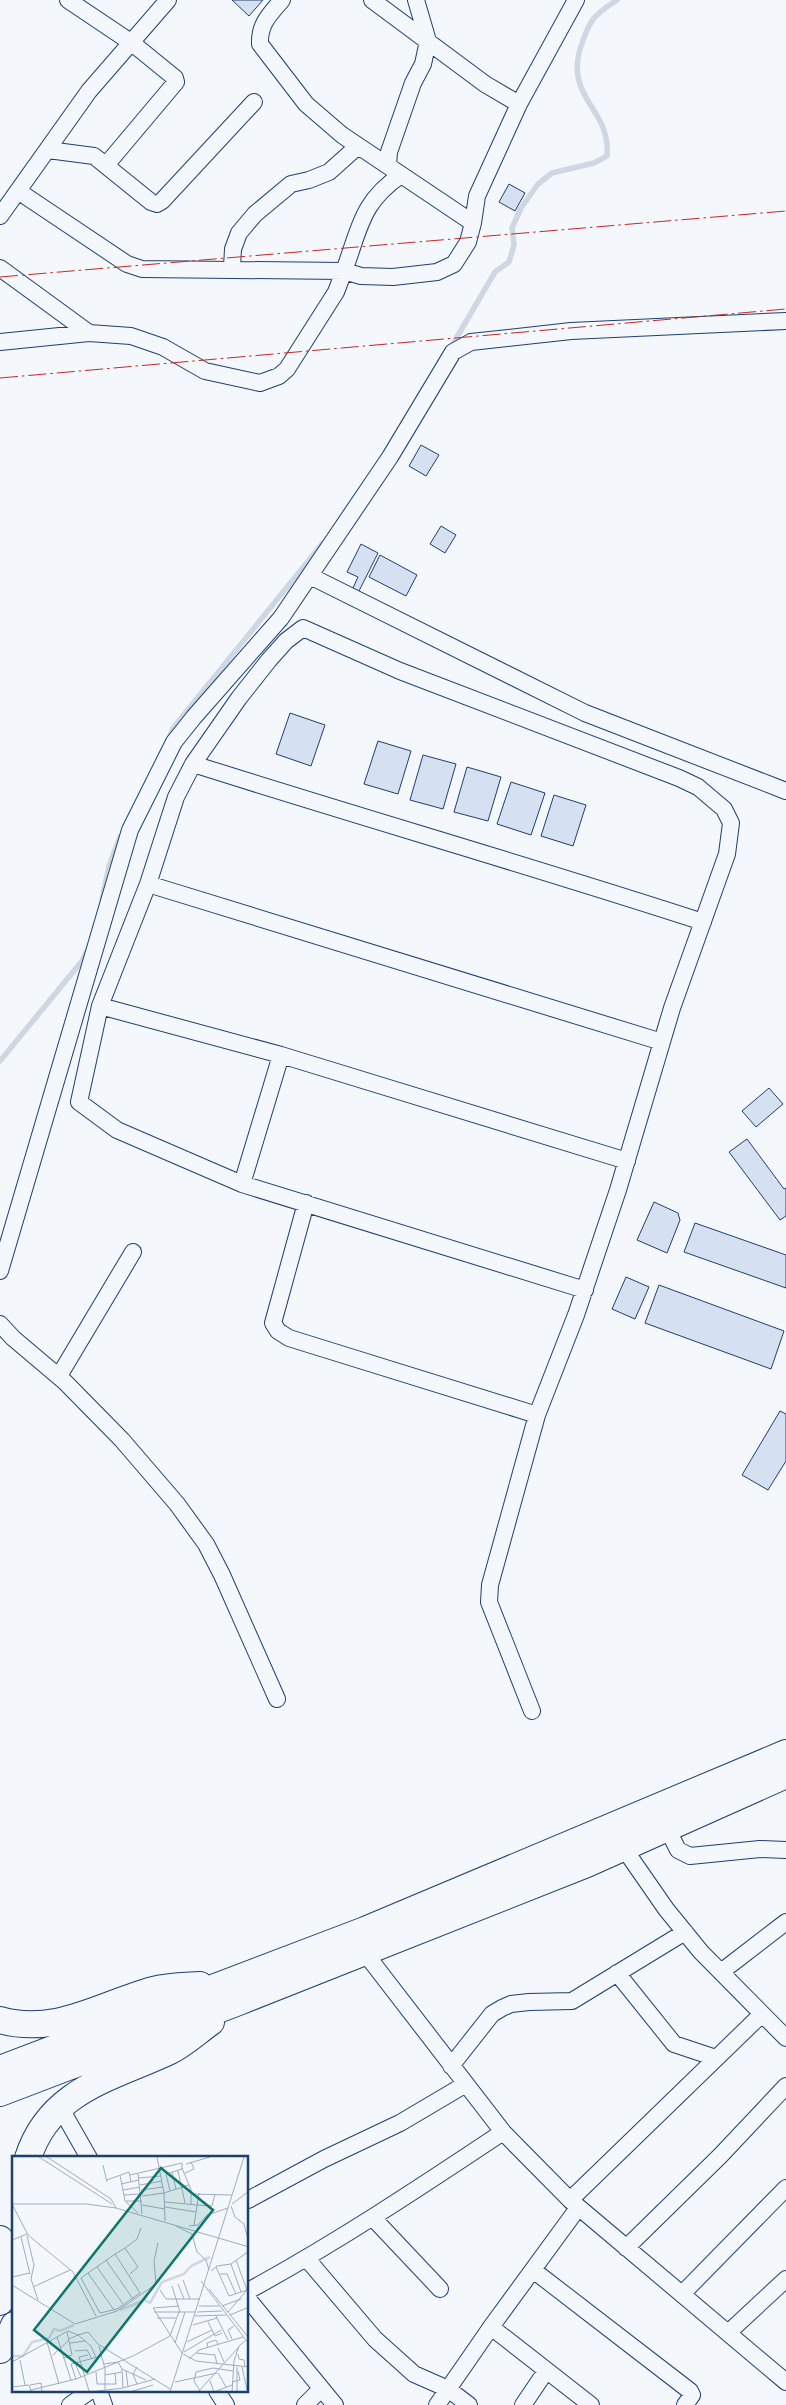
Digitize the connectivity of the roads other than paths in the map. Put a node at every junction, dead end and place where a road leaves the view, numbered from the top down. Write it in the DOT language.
graph roads {
  1 [pos="68,0"];
  2 [pos="168,0"];
  3 [pos="282,0"];
  4 [pos="372,0"];
  5 [pos="416,0"];
  6 [pos="576,0"];
  7 [pos="428,41"];
  8 [pos="132,43"];
  9 [pos="254,102"];
  10 [pos="519,104"];
  11 [pos="358,146"];
  12 [pos="48,150"];
  13 [pos="106,164"];
  14 [pos="395,170"];
  15 [pos="18,191"];
  16 [pos="0,216"];
  17 [pos="473,223"];
  18 [pos="0,268"];
  19 [pos="232,268"];
  20 [pos="344,271"];
  21 [pos="786,321"];
  22 [pos="89,334"];
  23 [pos="0,342"];
  24 [pos="310,576"];
  25 [pos="193,764"];
  26 [pos="786,791"];
  27 [pos="148,884"];
  28 [pos="703,922"];
  29 [pos="100,1006"];
  30 [pos="662,1042"];
  31 [pos="281,1055"];
  32 [pos="626,1161"];
  33 [pos="242,1184"];
  34 [pos="306,1203"];
  35 [pos="133,1252"];
  36 [pos="0,1271"];
  37 [pos="585,1290"];
  38 [pos="0,1324"];
  39 [pos="59,1376"];
  40 [pos="537,1415"];
  41 [pos="277,1699"];
  42 [pos="532,1711"];
  43 [pos="786,1753"];
  44 [pos="786,1775"];
  45 [pos="667,1828"];
  46 [pos="624,1847"];
  47 [pos="786,1850"];
  48 [pos="583,1852"];
  49 [pos="786,1922"];
  50 [pos="686,1932"];
  51 [pos="365,1953"];
  52 [pos="721,1972"];
  53 [pos="617,1973"];
  54 [pos="231,1994"];
  55 [pos="762,2014"];
  56 [pos="0,2020"];
  57 [pos="784,2032"];
  58 [pos="716,2058"];
  59 [pos="451,2066"];
  60 [pos="0,2069"];
  61 [pos="466,2084"];
  62 [pos="786,2086"];
  63 [pos="0,2093"];
  64 [pos="60,2107"];
  65 [pos="504,2132"];
  66 [pos="29,2156"];
  67 [pos="88,2156"];
  68 [pos="786,2188"];
  69 [pos="249,2199"];
  70 [pos="574,2204"];
  71 [pos="373,2218"];
  72 [pos="0,2239"];
  73 [pos="626,2248"];
  74 [pos="307,2259"];
  75 [pos="532,2270"];
  76 [pos="786,2279"];
  77 [pos="440,2289"];
  78 [pos="249,2290"];
  79 [pos="682,2294"];
  80 [pos="249,2300"];
  81 [pos="0,2302"];
  82 [pos="491,2327"];
  83 [pos="12,2330"];
  84 [pos="729,2332"];
  85 [pos="0,2350"];
  86 [pos="546,2371"];
  87 [pos="786,2382"];
  88 [pos="320,2390"];
  89 [pos="448,2390"];
  90 [pos="89,2392"];
  91 [pos="99,2392"];
  92 [pos="218,2392"];
  93 [pos="70,2405"];
  94 [pos="104,2405"];
  95 [pos="226,2405"];
  96 [pos="305,2405"];
  97 [pos="335,2405"];
  98 [pos="437,2405"];
  99 [pos="469,2405"];
  100 [pos="523,2405"];
  101 [pos="591,2405"];
  102 [pos="685,2405"];
  1 -- 8 [label="street"];
  2 -- 8 [label="street"];
  3 -- 11 [label="street"];
  4 -- 7 [label="street"];
  5 -- 7 [label="street"];
  6 -- 10 [label="street"];
  7 -- 10 [label="street"];
  7 -- 14 [label="street"];
  8 -- 12 [label="street"];
  8 -- 13 [label="street"];
  9 -- 13 [label="street"];
  10 -- 17 [label="street"];
  11 -- 14 [label="street"];
  11 -- 19 [label="street"];
  12 -- 13 [label="street"];
  12 -- 15 [label="street"];
  14 -- 17 [label="street"];
  14 -- 20 [label="street"];
  15 -- 16 [label="street"];
  15 -- 19 [label="street"];
  17 -- 20 [label="street"];
  18 -- 22 [label="street"];
  19 -- 20 [label="street"];
  20 -- 22 [label="street"];
  21 -- 24 [label="street"];
  22 -- 23 [label="street"];
  24 -- 26 [label="street"];
  24 -- 36 [label="street"];
  25 -- 27 [label="street"];
  25 -- 28 [label="street"];
  25 -- 28 [label="street"];
  27 -- 29 [label="street"];
  27 -- 30 [label="street"];
  28 -- 30 [label="street"];
  29 -- 31 [label="street"];
  29 -- 33 [label="street"];
  30 -- 32 [label="street"];
  31 -- 32 [label="street"];
  31 -- 33 [label="street"];
  32 -- 37 [label="street"];
  33 -- 34 [label="street"];
  34 -- 37 [label="street"];
  34 -- 40 [label="street"];
  35 -- 39 [label="street"];
  37 -- 40 [label="street"];
  38 -- 39 [label="street"];
  39 -- 41 [label="street"];
  40 -- 42 [label="street"];
  43 -- 48 [label="main road"];
  44 -- 45 [label="main road"];
  45 -- 46 [label="main road"];
  45 -- 47 [label="street"];
  46 -- 48 [label="main road"];
  46 -- 50 [label="street"];
  48 -- 51 [label="main road"];
  48 -- 54 [label="main road"];
  49 -- 52 [label="street"];
  50 -- 52 [label="street"];
  50 -- 53 [label="street"];
  51 -- 54 [label="main road"];
  51 -- 59 [label="street"];
  52 -- 55 [label="street"];
  53 -- 58 [label="street"];
  53 -- 59 [label="street"];
  54 -- 56 [label="main road"];
  54 -- 60 [label="main road"];
  54 -- 63 [label="main road"];
  54 -- 64 [label="main road"];
  55 -- 57 [label="street"];
  55 -- 58 [label="street"];
  58 -- 70 [label="street"];
  59 -- 61 [label="street"];
  61 -- 65 [label="street"];
  61 -- 69 [label="street"];
  62 -- 73 [label="street"];
  64 -- 66 [label="main road"];
  64 -- 67 [label="street"];
  65 -- 70 [label="street"];
  65 -- 71 [label="street"];
  68 -- 79 [label="street"];
  70 -- 73 [label="street"];
  70 -- 75 [label="street"];
  71 -- 74 [label="street"];
  71 -- 77 [label="street"];
  72 -- 81 [label="main road"];
  73 -- 79 [label="street"];
  74 -- 78 [label="street"];
  74 -- 89 [label="street"];
  75 -- 82 [label="street"];
  75 -- 102 [label="street"];
  76 -- 84 [label="street"];
  79 -- 84 [label="street"];
  80 -- 88 [label="street"];
  82 -- 86 [label="street"];
  82 -- 89 [label="street"];
  83 -- 85 [label="main road"];
  84 -- 87 [label="street"];
  86 -- 100 [label="street"];
  86 -- 101 [label="street"];
  88 -- 96 [label="street"];
  88 -- 97 [label="street"];
  89 -- 98 [label="street"];
  89 -- 99 [label="street"];
  90 -- 93 [label="street"];
  91 -- 94 [label="street"];
  92 -- 95 [label="street"];
}
